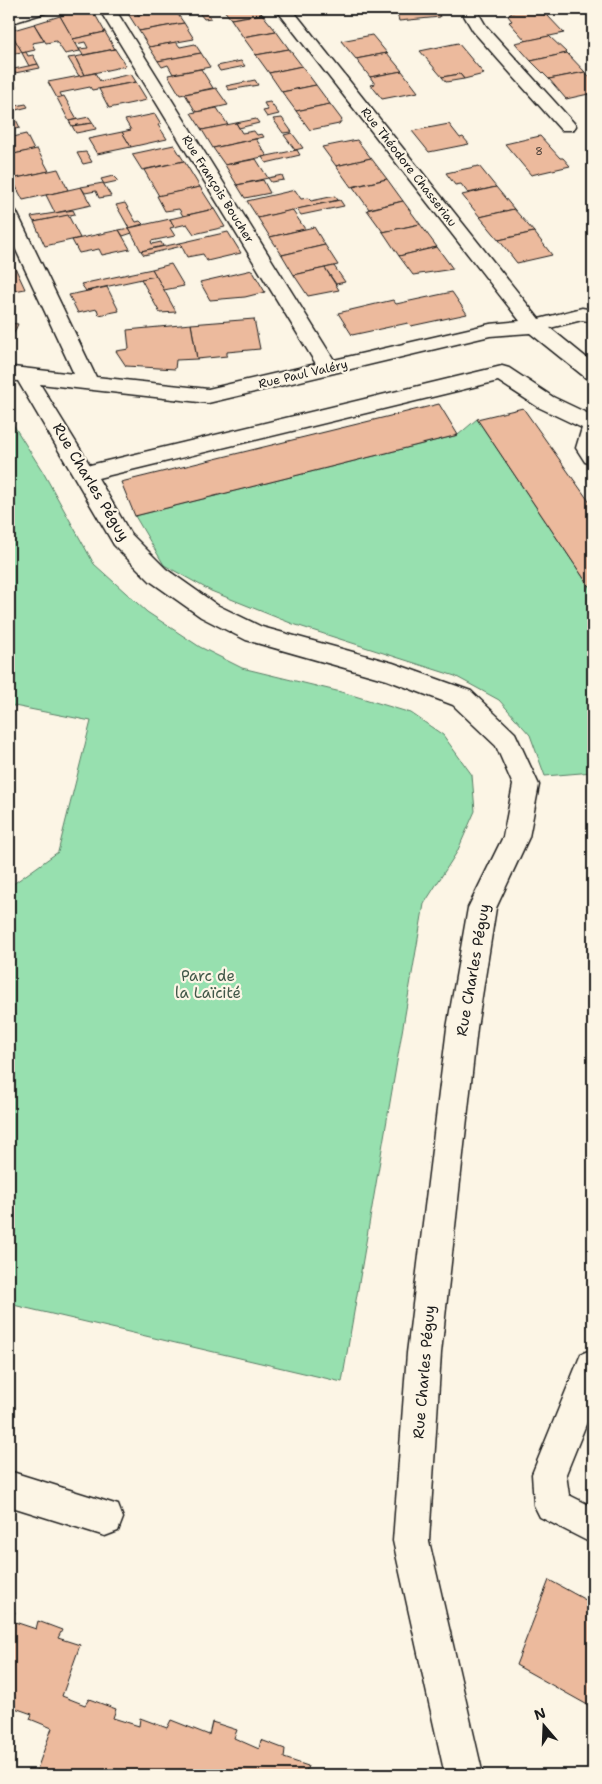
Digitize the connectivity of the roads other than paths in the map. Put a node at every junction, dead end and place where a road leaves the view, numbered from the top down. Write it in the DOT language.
graph roads {
  1 [pos="38,9"];
  2 [pos="107,9"];
  3 [pos="284,9"];
  4 [pos="472,9"];
  5 [pos="9,19"];
  6 [pos="567,126"];
  7 [pos="9,215"];
  8 [pos="593,316"];
  9 [pos="534,326"];
  10 [pos="329,368"];
  11 [pos="593,373"];
  12 [pos="17,375"];
  13 [pos="89,383"];
  14 [pos="593,425"];
  15 [pos="593,457"];
  16 [pos="83,474"];
  17 [pos="593,1366"];
  18 [pos="9,1489"];
  19 [pos="106,1518"];
  20 [pos="593,1526"];
  21 [pos="464,1775"];
  1 -- 5 [label="street"];
  2 -- 10 [label="street, Rue François Boucher"];
  3 -- 9 [label="street, Rue Théodore Chasseriau"];
  4 -- 6 [label="street"];
  7 -- 13 [label="street"];
  8 -- 9 [label="street, Rue Paul Valéry"];
  9 -- 10 [label="street, Rue Paul Valéry"];
  9 -- 11 [label="street, Rue Théodore Chasseriau"];
  10 -- 13 [label="street, Rue Paul Valéry"];
  12 -- 13 [label="street, Rue Paul Valéry"];
  12 -- 16 [label="street, Rue Charles Péguy"];
  14 -- 15 [label="street"];
  14 -- 16 [label="street"];
  16 -- 21 [label="street, Rue Charles Péguy"];
  17 -- 20 [label="street"];
  18 -- 19 [label="street"];
}
